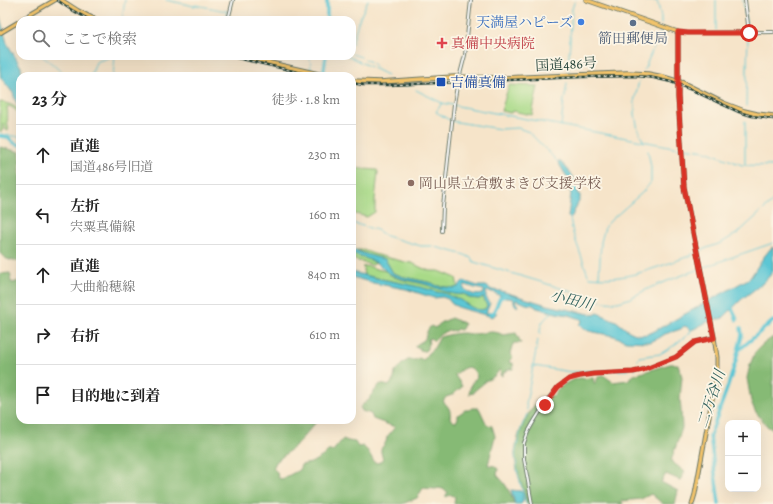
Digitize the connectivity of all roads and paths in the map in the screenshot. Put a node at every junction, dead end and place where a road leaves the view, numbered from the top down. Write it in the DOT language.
graph roads {
  1 [pos="55,0"];
  2 [pos="61,0"];
  3 [pos="233,0"];
  4 [pos="471,0"];
  5 [pos="586,0"];
  6 [pos="745,0"];
  7 [pos="28,16"];
  8 [pos="88,16"];
  9 [pos="229,16"];
  10 [pos="16,23"];
  11 [pos="678,32"];
  12 [pos="773,32"];
  13 [pos="0,33"];
  14 [pos="749,33"];
  15 [pos="257,60"];
  16 [pos="309,72"];
  17 [pos="460,77"];
  18 [pos="678,81"];
  19 [pos="356,82"];
  20 [pos="773,116"];
  21 [pos="442,231"];
  22 [pos="714,336"];
  23 [pos="532,504"];
  24 [pos="692,504"];
  1 -- 7 [label="main road"];
  2 -- 8 [label="highway"];
  3 -- 9 [label="street"];
  4 -- 17 [label="street"];
  5 -- 11 [label="main road"];
  6 -- 14 [label="street"];
  10 -- 13 [label="main road"];
  11 -- 14 [label="street"];
  11 -- 18 [label="main road"];
  12 -- 14 [label="street"];
  15 -- 16 [label="highway"];
  17 -- 18 [label="highway, 国道486号"];
  17 -- 19 [label="highway, 国道486号"];
  17 -- 21 [label="street"];
  18 -- 20 [label="highway, 国道486号"];
  18 -- 22 [label="main road"];
  22 -- 23 [label="street"];
  22 -- 24 [label="main road"];
}
